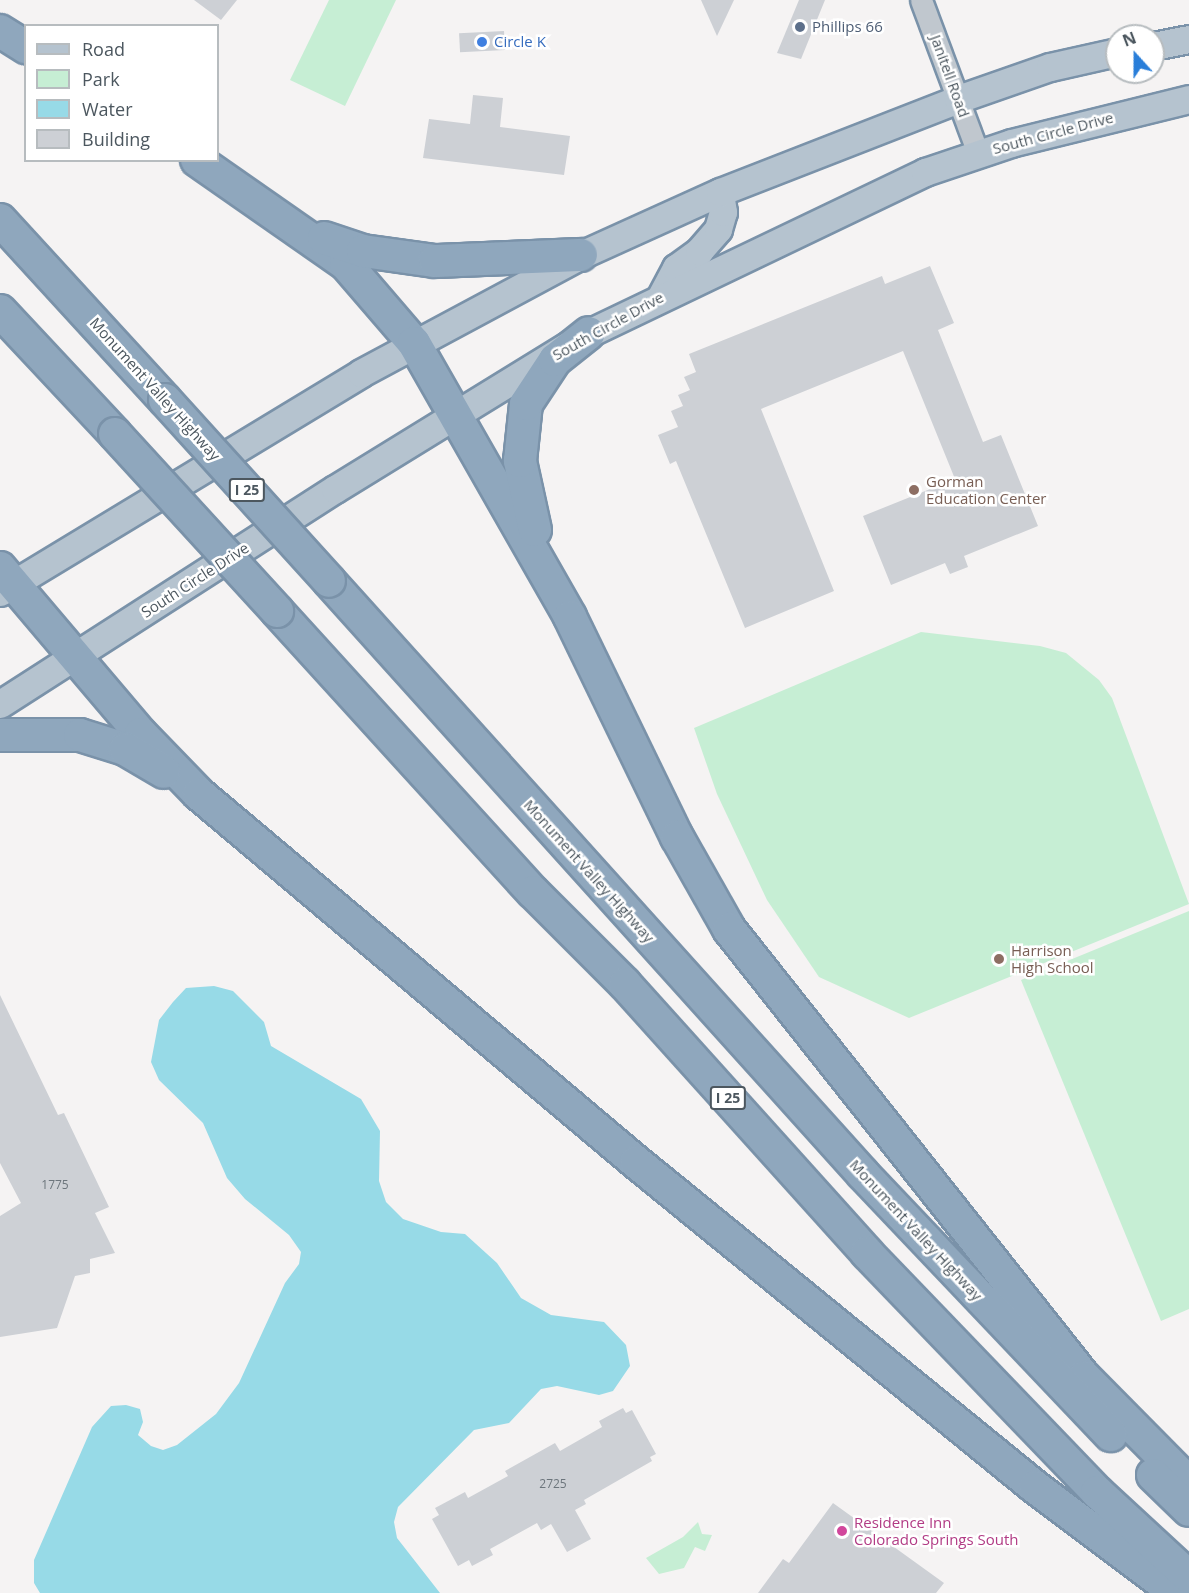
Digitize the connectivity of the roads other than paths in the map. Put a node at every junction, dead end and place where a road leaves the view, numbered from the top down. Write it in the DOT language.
graph roads {
  1 [pos="921,0"];
  2 [pos="0,31"];
  3 [pos="1189,39"];
  4 [pos="1165,44"];
  5 [pos="24,46"];
  6 [pos="1105,55"];
  7 [pos="958,99"];
  8 [pos="1189,99"];
  9 [pos="978,153"];
  10 [pos="200,162"];
  11 [pos="720,192"];
  12 [pos="0,220"];
  13 [pos="303,232"];
  14 [pos="581,255"];
  15 [pos="661,296"];
  16 [pos="0,311"];
  17 [pos="589,333"];
  18 [pos="414,343"];
  19 [pos="458,417"];
  20 [pos="5,581"];
  21 [pos="570,617"];
  22 [pos="77,656"];
  23 [pos="0,704"];
  24 [pos="0,735"];
  25 [pos="199,794"];
  26 [pos="1189,1483"];
  27 [pos="1189,1510"];
  28 [pos="1189,1577"];
  29 [pos="1176,1593"];
  1 -- 7 [label="street, Janitell Road"];
  2 -- 5 [label="highway"];
  3 -- 4 [label="main road"];
  6 -- 7 [label="main road"];
  7 -- 9 [label="street, Janitell Road"];
  7 -- 11 [label="main road"];
  8 -- 9 [label="main road, South Circle Drive"];
  9 -- 15 [label="main road, South Circle Drive"];
  10 -- 13 [label="highway"];
  11 -- 14 [label="main road"];
  11 -- 15 [label="main road"];
  12 -- 27 [label="highway, Monument Valley Highway / I 25, bridge"];
  13 -- 14 [label="highway"];
  13 -- 18 [label="highway"];
  14 -- 18 [label="main road"];
  15 -- 17 [label="main road, South Circle Drive"];
  16 -- 28 [label="highway, I 25, bridge"];
  17 -- 19 [label="main road, South Circle Drive"];
  17 -- 21 [label="highway"];
  18 -- 19 [label="highway"];
  18 -- 20 [label="main road"];
  19 -- 21 [label="highway"];
  19 -- 22 [label="main road, South Circle Drive"];
  20 -- 22 [label="highway"];
  21 -- 26 [label="highway"];
  22 -- 23 [label="main road, South Circle Drive"];
  22 -- 25 [label="highway"];
  24 -- 25 [label="highway"];
  25 -- 29 [label="highway"];
}
